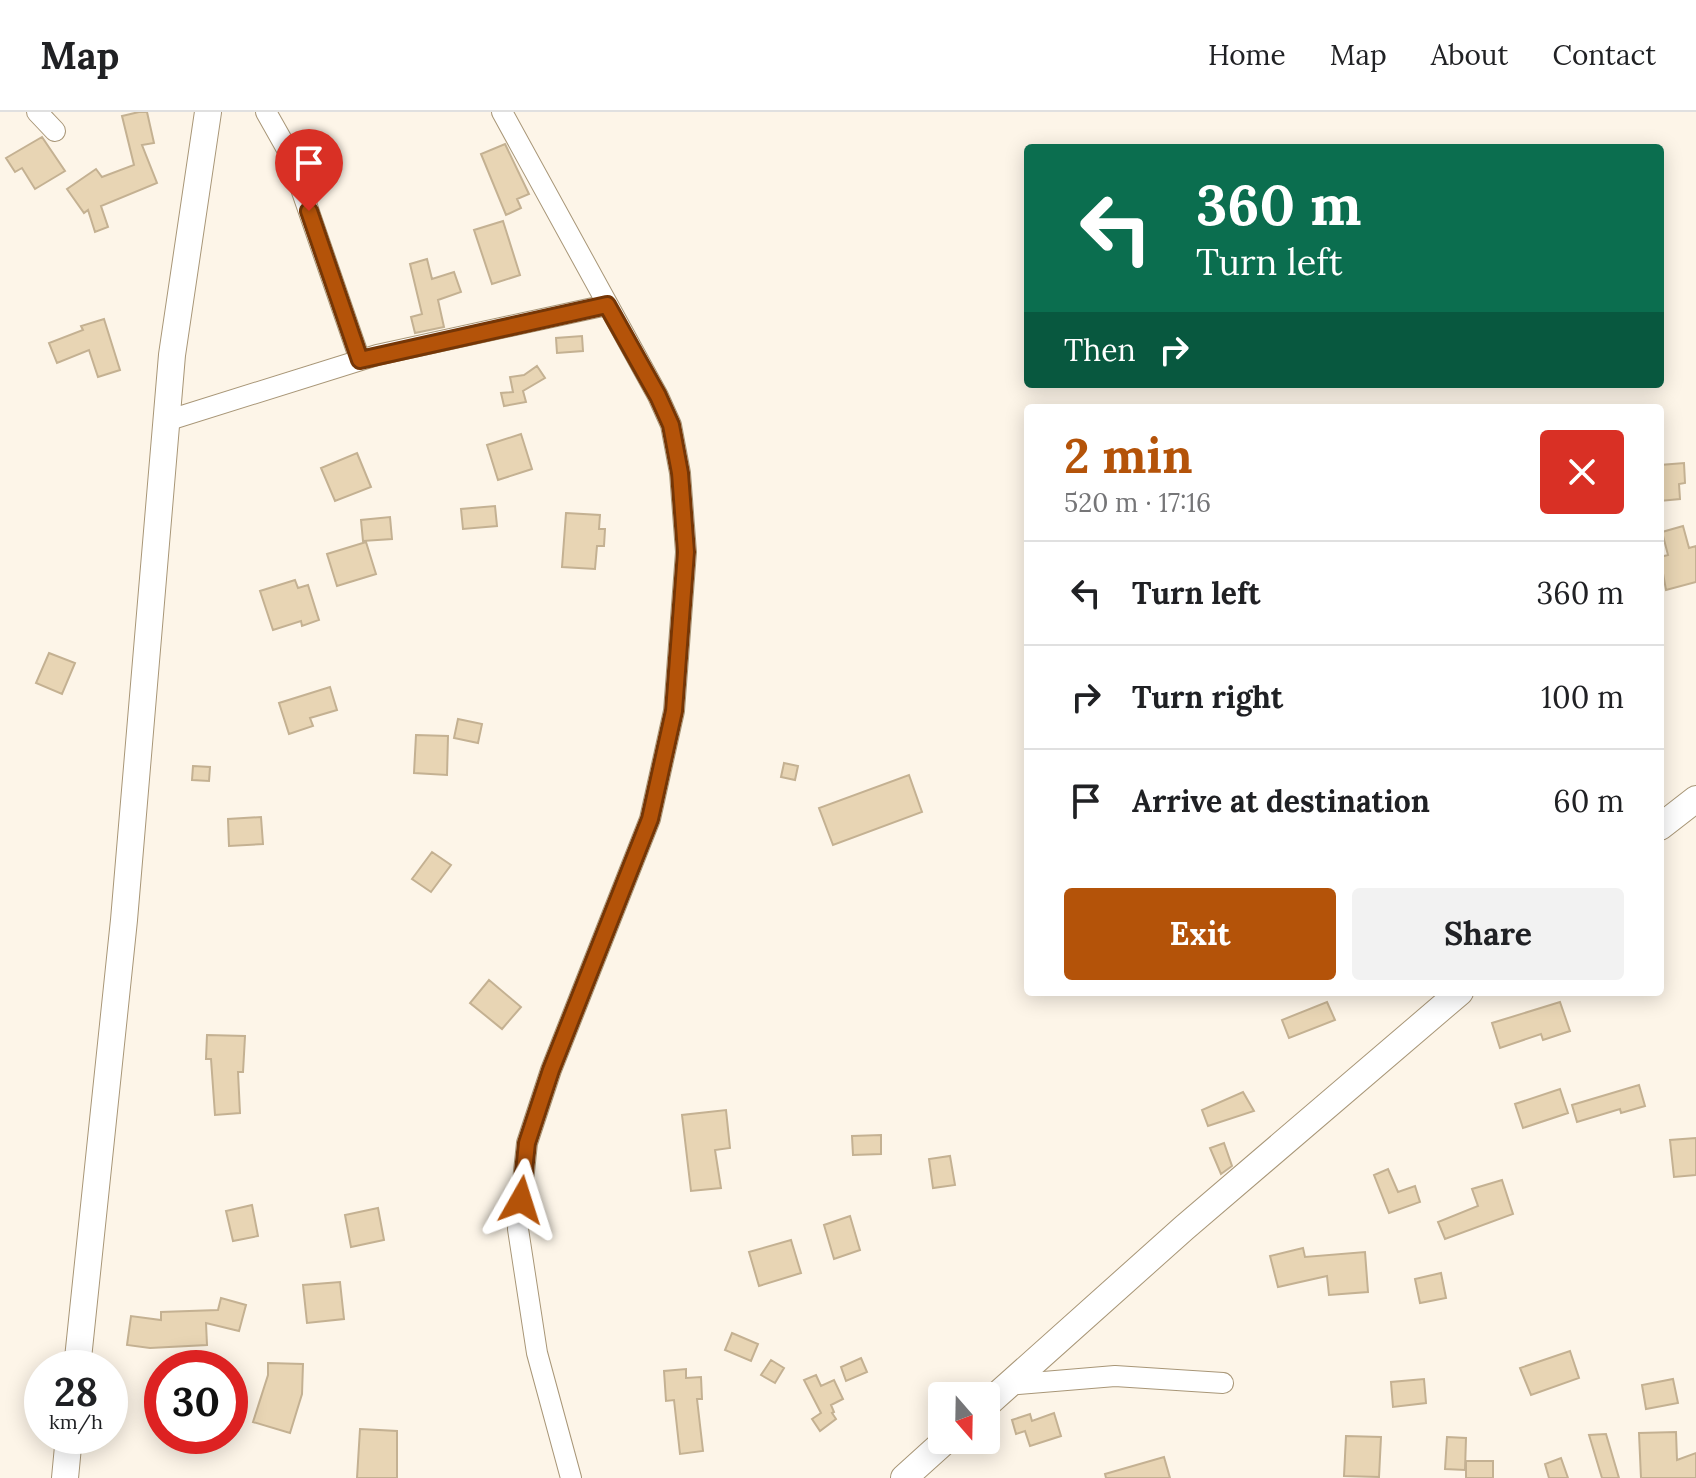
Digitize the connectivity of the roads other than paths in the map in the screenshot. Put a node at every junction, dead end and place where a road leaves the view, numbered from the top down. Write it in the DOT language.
graph roads {
  1 [pos="37,112"];
  2 [pos="208,112"];
  3 [pos="266,112"];
  4 [pos="502,112"];
  5 [pos="55,131"];
  6 [pos="607,305"];
  7 [pos="360,360"];
  8 [pos="166,421"];
  9 [pos="1696,799"];
  10 [pos="1664,824"];
  11 [pos="1455,996"];
  12 [pos="79,1350"];
  13 [pos="1223,1383"];
  14 [pos="1008,1385"];
  15 [pos="1000,1392"];
  16 [pos="67,1454"];
  17 [pos="931,1454"];
  18 [pos="65,1478"];
  19 [pos="571,1478"];
  20 [pos="904,1478"];
  1 -- 5 [label="street"];
  2 -- 8 [label="main road"];
  3 -- 7 [label="street"];
  4 -- 6 [label="street"];
  6 -- 7 [label="street"];
  6 -- 19 [label="street"];
  7 -- 8 [label="street"];
  8 -- 12 [label="main road"];
  9 -- 10 [label="main road"];
  11 -- 14 [label="main road"];
  13 -- 14 [label="street"];
  14 -- 15 [label="main road"];
  16 -- 18 [label="main road"];
  17 -- 20 [label="main road"];
}
